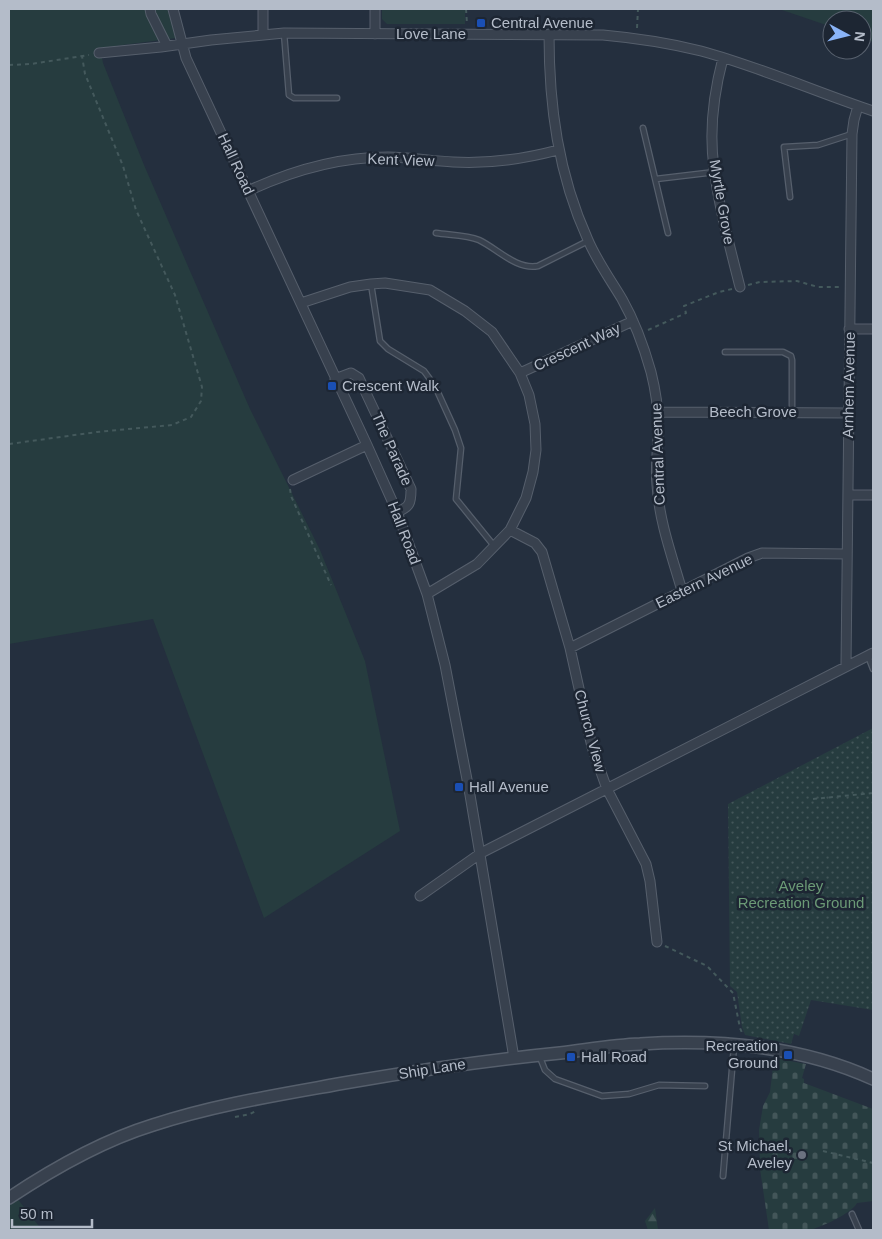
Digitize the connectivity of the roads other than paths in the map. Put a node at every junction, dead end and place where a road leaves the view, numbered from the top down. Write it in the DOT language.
graph roads {
  1 [pos="150,9"];
  2 [pos="173,9"];
  3 [pos="263,9"];
  4 [pos="375,9"];
  5 [pos="284,33"];
  6 [pos="375,34"];
  7 [pos="549,34"];
  8 [pos="263,35"];
  9 [pos="182,44"];
  10 [pos="167,46"];
  11 [pos="99,53"];
  12 [pos="723,58"];
  13 [pos="337,98"];
  14 [pos="858,106"];
  15 [pos="873,111"];
  16 [pos="643,128"];
  17 [pos="852,134"];
  18 [pos="558,150"];
  19 [pos="715,172"];
  20 [pos="656,179"];
  21 [pos="248,190"];
  22 [pos="790,197"];
  23 [pos="668,233"];
  24 [pos="436,234"];
  25 [pos="588,241"];
  26 [pos="371,284"];
  27 [pos="740,287"];
  28 [pos="301,303"];
  29 [pos="633,321"];
  30 [pos="849,329"];
  31 [pos="873,329"];
  32 [pos="725,352"];
  33 [pos="520,373"];
  34 [pos="336,379"];
  35 [pos="658,412"];
  36 [pos="792,412"];
  37 [pos="848,413"];
  38 [pos="367,445"];
  39 [pos="293,480"];
  40 [pos="848,495"];
  41 [pos="873,495"];
  42 [pos="397,512"];
  43 [pos="510,530"];
  44 [pos="495,547"];
  45 [pos="847,554"];
  46 [pos="682,591"];
  47 [pos="427,594"];
  48 [pos="570,648"];
  49 [pos="870,654"];
  50 [pos="846,665"];
  51 [pos="873,669"];
  52 [pos="606,788"];
  53 [pos="480,852"];
  54 [pos="420,896"];
  55 [pos="657,942"];
  56 [pos="734,1044"];
  57 [pos="538,1055"];
  58 [pos="514,1058"];
  59 [pos="873,1079"];
  60 [pos="705,1086"];
  61 [pos="723,1176"];
  62 [pos="9,1198"];
  63 [pos="852,1214"];
  64 [pos="858,1230"];
  1 -- 10 [label="street"];
  2 -- 9 [label="street, Hall Road"];
  3 -- 8 [label="street"];
  4 -- 6 [label="street"];
  5 -- 6 [label="street, Love Lane"];
  5 -- 8 [label="street, Love Lane"];
  5 -- 13 [label="lane"];
  6 -- 7 [label="street, Love Lane"];
  7 -- 12 [label="street, Love Lane"];
  7 -- 18 [label="street, Central Avenue"];
  8 -- 9 [label="street, Love Lane"];
  9 -- 10 [label="street, Love Lane"];
  9 -- 21 [label="street, Hall Road"];
  10 -- 11 [label="street, Love Lane"];
  12 -- 14 [label="street, Love Lane"];
  12 -- 19 [label="street, Myrtle Grove"];
  14 -- 15 [label="street, Love Lane"];
  14 -- 17 [label="street, Arnhem Avenue"];
  16 -- 20 [label="lane"];
  17 -- 22 [label="lane"];
  17 -- 30 [label="street, Arnhem Avenue"];
  18 -- 21 [label="street, Kent View"];
  18 -- 25 [label="street, Central Avenue"];
  19 -- 20 [label="lane"];
  19 -- 27 [label="street, Myrtle Grove"];
  20 -- 23 [label="lane"];
  21 -- 28 [label="street, Hall Road"];
  24 -- 25 [label="lane"];
  25 -- 29 [label="street, Central Avenue"];
  26 -- 28 [label="street"];
  26 -- 33 [label="street"];
  26 -- 44 [label="lane"];
  28 -- 34 [label="street, Hall Road"];
  29 -- 33 [label="street, Crescent Way"];
  29 -- 35 [label="street, Central Avenue"];
  30 -- 31 [label="street"];
  30 -- 37 [label="street, Arnhem Avenue"];
  32 -- 36 [label="lane"];
  33 -- 43 [label="street"];
  34 -- 38 [label="street, Hall Road"];
  34 -- 42 [label="street, The Parade"];
  35 -- 36 [label="street, Beech Grove"];
  35 -- 46 [label="street, Central Avenue"];
  36 -- 37 [label="street, Beech Grove"];
  37 -- 40 [label="street, Arnhem Avenue"];
  38 -- 39 [label="street"];
  38 -- 42 [label="street, Hall Road"];
  40 -- 41 [label="street"];
  40 -- 45 [label="street, Arnhem Avenue"];
  42 -- 47 [label="street, Hall Road"];
  43 -- 44 [label="street"];
  43 -- 48 [label="street, Church View"];
  44 -- 47 [label="street"];
  45 -- 46 [label="street, Eastern Avenue"];
  45 -- 50 [label="street, Arnhem Avenue"];
  46 -- 48 [label="street, Eastern Avenue"];
  47 -- 53 [label="street, Hall Road"];
  48 -- 52 [label="street, Church View"];
  49 -- 50 [label="street"];
  49 -- 51 [label="lane"];
  50 -- 52 [label="street"];
  52 -- 53 [label="street"];
  52 -- 55 [label="street, Church View"];
  53 -- 54 [label="street"];
  53 -- 58 [label="street, Hall Road"];
  56 -- 57 [label="street, Ship Lane"];
  56 -- 59 [label="street, Ship Lane"];
  56 -- 61 [label="lane"];
  57 -- 58 [label="street, Ship Lane"];
  57 -- 60 [label="lane"];
  58 -- 62 [label="street, Ship Lane"];
  63 -- 64 [label="lane"];
}
